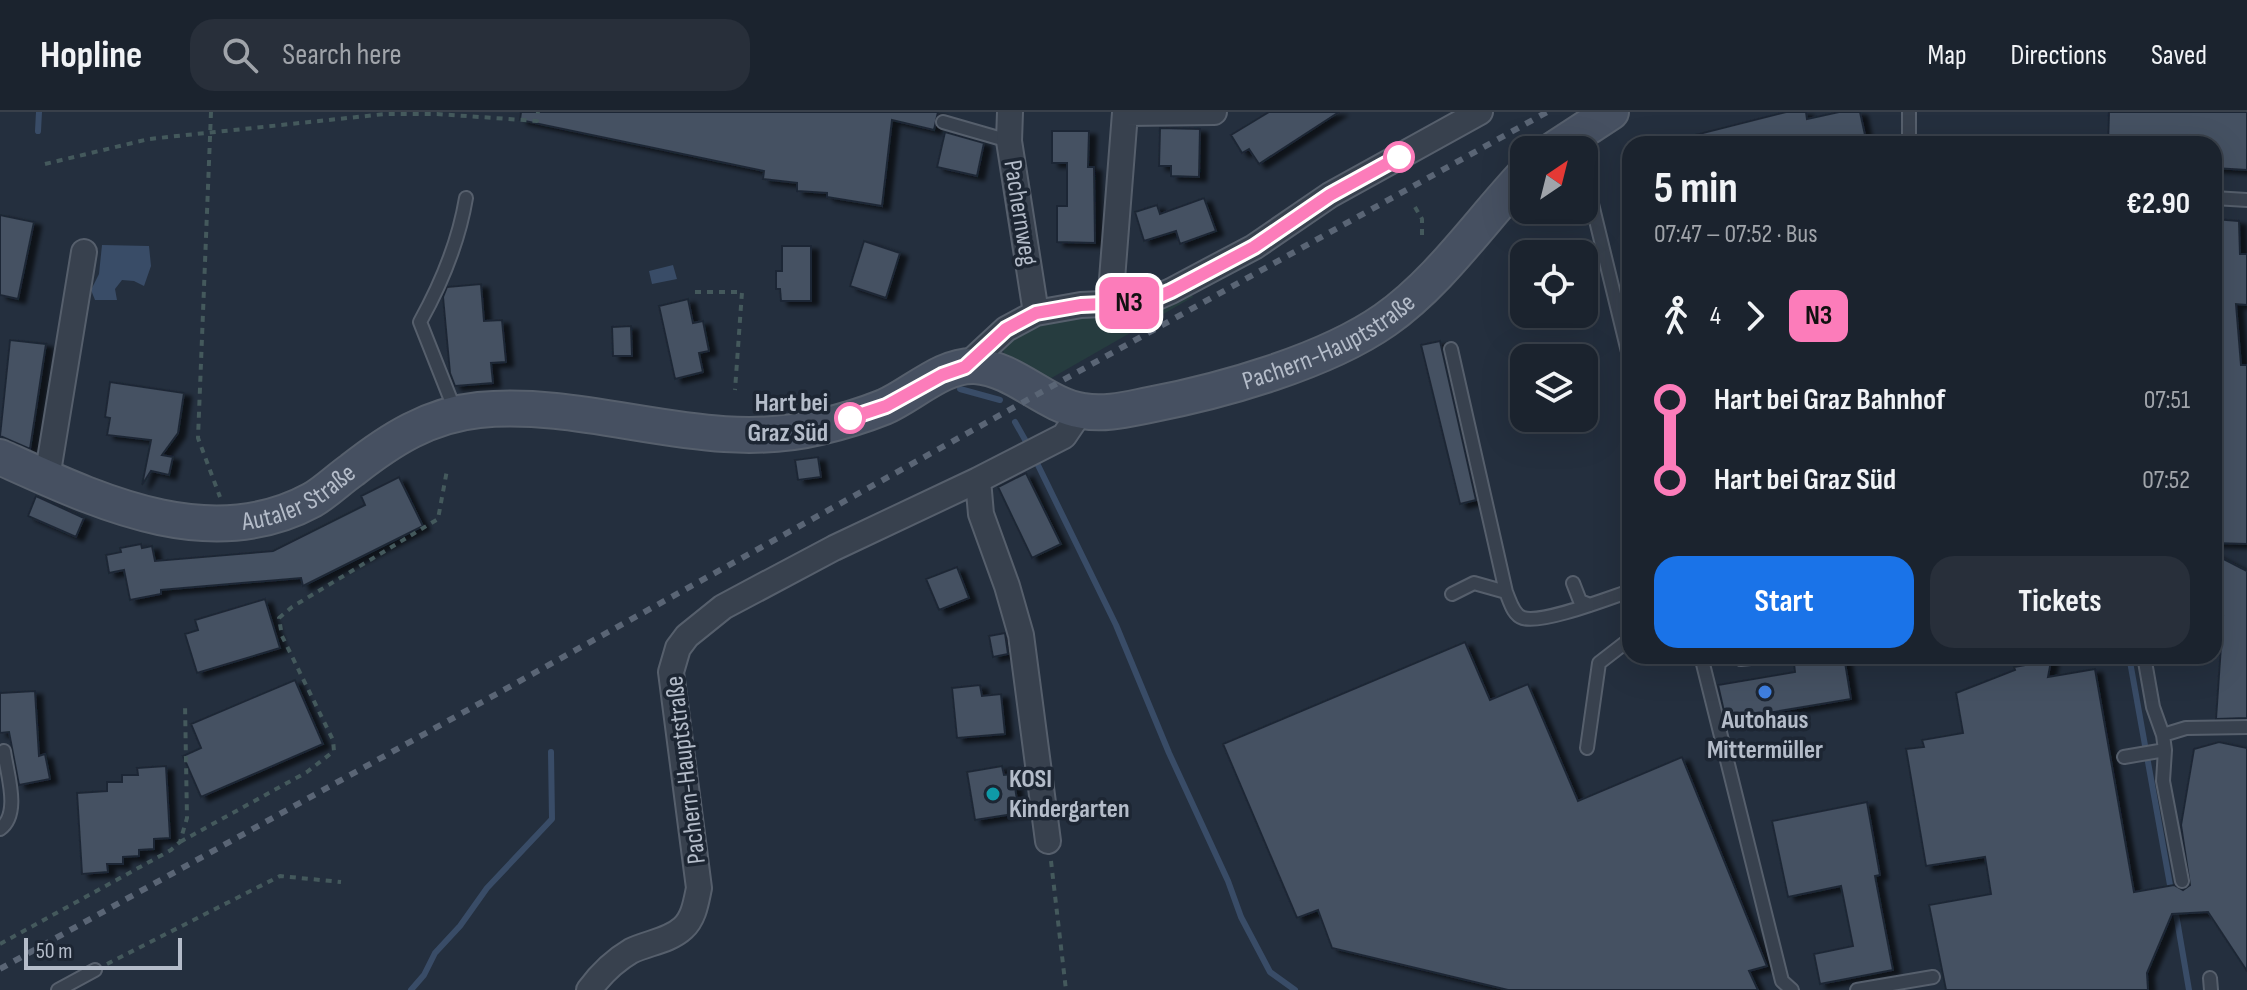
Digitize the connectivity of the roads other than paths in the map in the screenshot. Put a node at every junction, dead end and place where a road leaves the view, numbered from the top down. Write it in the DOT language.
graph roads {
  1 [pos="1010,112"];
  2 [pos="1214,112"];
  3 [pos="1480,112"];
  4 [pos="1611,112"];
  5 [pos="1909,112"];
  6 [pos="943,122"];
  7 [pos="1579,136"];
  8 [pos="1909,136"];
  9 [pos="1009,141"];
  10 [pos="1510,190"];
  11 [pos="466,198"];
  12 [pos="2222,198"];
  13 [pos="2247,200"];
  14 [pos="1597,224"];
  15 [pos="84,252"];
  16 [pos="1110,305"];
  17 [pos="1036,313"];
  18 [pos="1622,327"];
  19 [pos="1451,349"];
  20 [pos="965,367"];
  21 [pos="1081,411"];
  22 [pos="456,413"];
  23 [pos="0,457"];
  24 [pos="47,478"];
  25 [pos="978,480"];
  26 [pos="1573,583"];
  27 [pos="1506,592"];
  28 [pos="1452,594"];
  29 [pos="1622,594"];
  30 [pos="1590,605"];
  31 [pos="1622,645"];
  32 [pos="1703,664"];
  33 [pos="2145,664"];
  34 [pos="2247,727"];
  35 [pos="2163,735"];
  36 [pos="1587,748"];
  37 [pos="2165,750"];
  38 [pos="4,751"];
  39 [pos="2124,757"];
  40 [pos="0,829"];
  41 [pos="1048,841"];
  42 [pos="2182,881"];
  43 [pos="95,970"];
  44 [pos="1933,977"];
  45 [pos="58,990"];
  46 [pos="589,990"];
  47 [pos="1792,990"];
  48 [pos="1857,990"];
  1 -- 9 [label="street, Pachernweg"];
  2 -- 16 [label="street"];
  3 -- 16 [label="street"];
  4 -- 7 [label="main road"];
  5 -- 8 [label="lane"];
  6 -- 9 [label="lane"];
  9 -- 17 [label="street, Pachernweg"];
  10 -- 21 [label="main road, Pachern-Hauptstraße"];
  11 -- 22 [label="lane"];
  12 -- 13 [label="lane"];
  14 -- 18 [label="lane"];
  15 -- 24 [label="street"];
  16 -- 17 [label="street"];
  17 -- 20 [label="street"];
  19 -- 27 [label="lane"];
  20 -- 21 [label="main road, Pachern-Hauptstraße"];
  20 -- 22 [label="main road, Autaler Straße"];
  21 -- 25 [label="street, Pachern-Hauptstraße"];
  22 -- 24 [label="main road, Autaler Straße"];
  23 -- 24 [label="main road, Autaler Straße"];
  25 -- 41 [label="street"];
  25 -- 46 [label="street, Pachern-Hauptstraße"];
  26 -- 30 [label="lane"];
  27 -- 28 [label="lane"];
  27 -- 30 [label="lane"];
  29 -- 30 [label="lane"];
  31 -- 36 [label="lane"];
  32 -- 47 [label="lane"];
  33 -- 35 [label="lane"];
  34 -- 35 [label="lane"];
  35 -- 37 [label="lane"];
  37 -- 39 [label="lane"];
  37 -- 42 [label="lane"];
  38 -- 40 [label="lane"];
  43 -- 45 [label="lane"];
  44 -- 48 [label="lane"];
}
